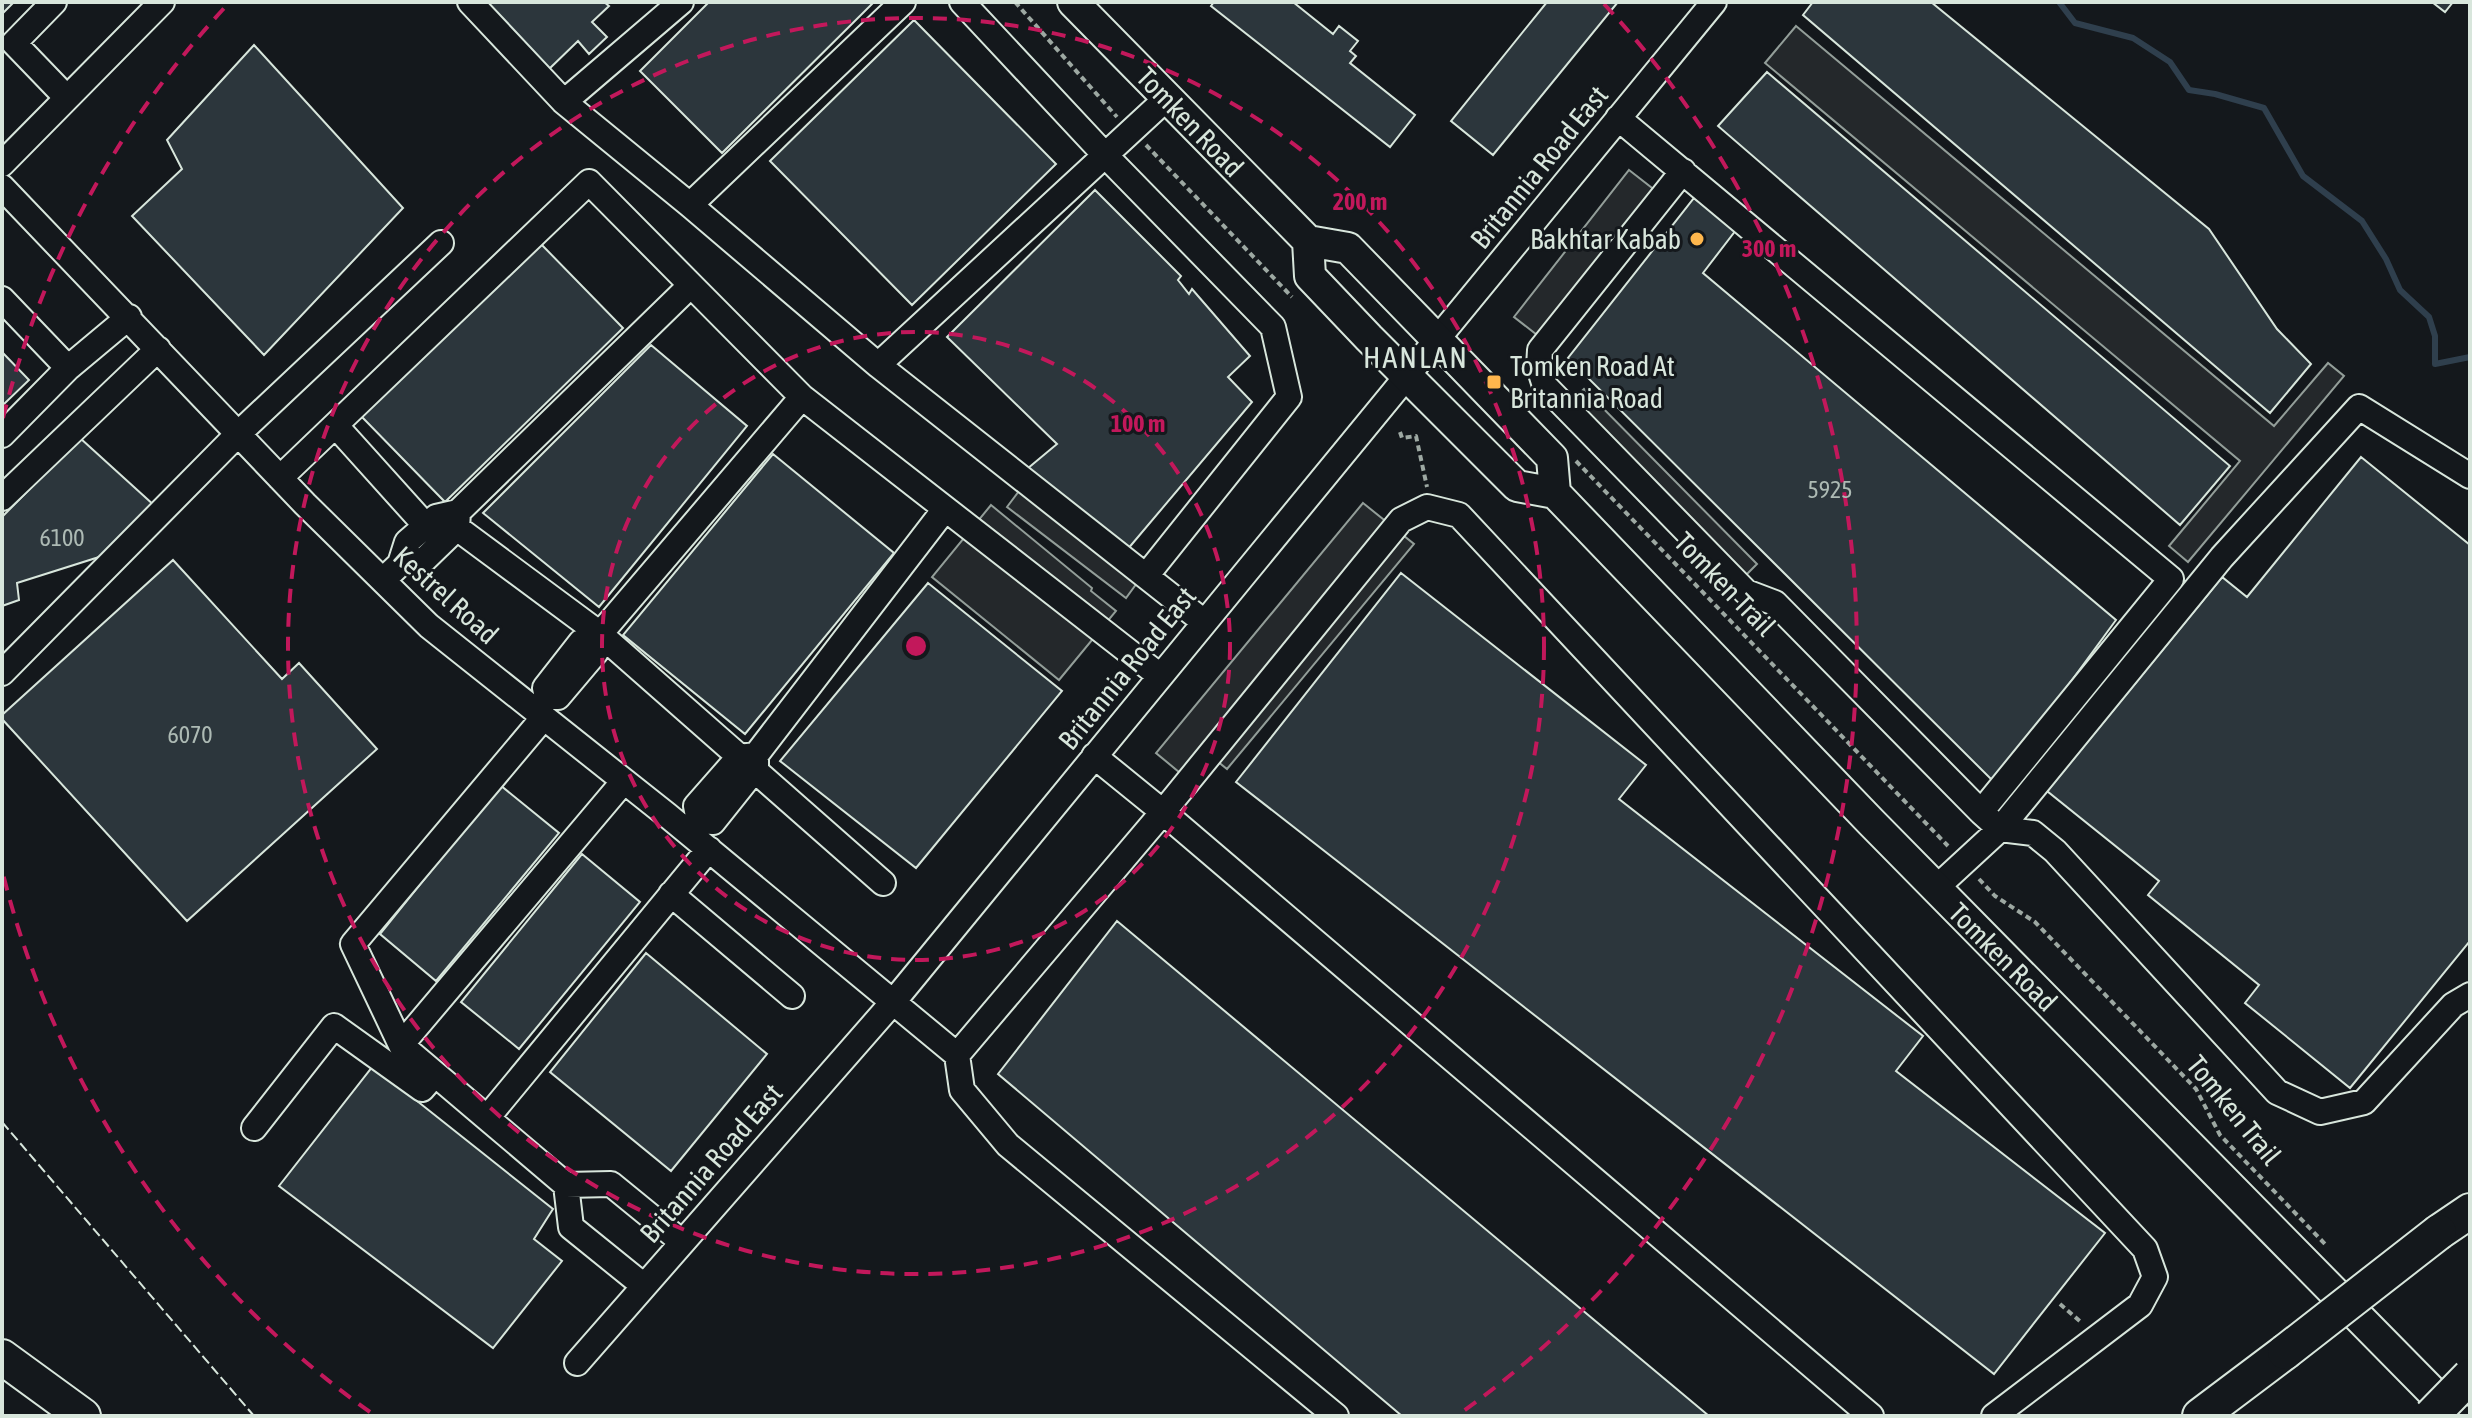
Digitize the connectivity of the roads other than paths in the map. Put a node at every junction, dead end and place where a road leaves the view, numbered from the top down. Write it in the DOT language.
graph roads {
  1 [pos="54,2"];
  2 [pos="162,2"];
  3 [pos="470,2"];
  4 [pos="681,2"];
  5 [pos="903,2"];
  6 [pos="962,2"];
  7 [pos="1073,2"];
  8 [pos="1714,2"];
  9 [pos="66,97"];
  10 [pos="1167,98"];
  11 [pos="564,102"];
  12 [pos="1618,118"];
  13 [pos="1105,155"];
  14 [pos="2,164"];
  15 [pos="1683,171"];
  16 [pos="2,187"];
  17 [pos="690,205"];
  18 [pos="1308,241"];
  19 [pos="441,243"];
  20 [pos="691,285"];
  21 [pos="2,299"];
  22 [pos="129,317"];
  23 [pos="1437,340"];
  24 [pos="158,349"];
  25 [pos="878,365"];
  26 [pos="68,368"];
  27 [pos="1406,375"];
  28 [pos="802,397"];
  29 [pos="336,426"];
  30 [pos="238,434"];
  31 [pos="2,435"];
  32 [pos="2470,476"];
  33 [pos="280,478"];
  34 [pos="1555,493"];
  35 [pos="2,498"];
  36 [pos="945,509"];
  37 [pos="457,520"];
  38 [pos="426,526"];
  39 [pos="391,572"];
  40 [pos="1146,576"];
  41 [pos="1204,622"];
  42 [pos="597,637"];
  43 [pos="2,673"];
  44 [pos="1160,676"];
  45 [pos="543,708"];
  46 [pos="1094,756"];
  47 [pos="750,761"];
  48 [pos="624,781"];
  49 [pos="1163,812"];
  50 [pos="1981,812"];
  51 [pos="694,826"];
  52 [pos="2000,829"];
  53 [pos="709,849"];
  54 [pos="883,883"];
  55 [pos="1936,888"];
  56 [pos="671,894"];
  57 [pos="2470,995"];
  58 [pos="792,996"];
  59 [pos="894,1001"];
  60 [pos="401,1045"];
  61 [pos="957,1055"];
  62 [pos="435,1074"];
  63 [pos="487,1118"];
  64 [pos="254,1128"];
  65 [pos="566,1185"];
  66 [pos="2470,1211"];
  67 [pos="682,1242"];
  68 [pos="644,1286"];
  69 [pos="2,1357"];
  70 [pos="577,1363"];
  71 [pos="2470,1376"];
  72 [pos="83,1416"];
  73 [pos="1336,1416"];
  74 [pos="1871,1416"];
  75 [pos="1994,1416"];
  76 [pos="2200,1416"];
  77 [pos="2431,1416"];
  78 [pos="2456,1416"];
  1 -- 9 [label="street"];
  2 -- 9 [label="street"];
  3 -- 11 [label="street"];
  4 -- 11 [label="street"];
  5 -- 17 [label="street"];
  6 -- 13 [label="street"];
  7 -- 10 [label="main road, Tomken Road"];
  8 -- 12 [label="street, Britannia Road East"];
  9 -- 14 [label="street"];
  10 -- 13 [label="street"];
  10 -- 18 [label="main road, Tomken Road"];
  11 -- 17 [label="street"];
  12 -- 15 [label="street"];
  12 -- 23 [label="street, Britannia Road East"];
  13 -- 25 [label="street"];
  13 -- 40 [label="street"];
  15 -- 50 [label="street"];
  15 -- 50 [label="street"];
  16 -- 22 [label="street, Kestrel Road"];
  17 -- 25 [label="street"];
  18 -- 23 [label="main road"];
  18 -- 27 [label="main road"];
  19 -- 30 [label="street"];
  20 -- 28 [label="street"];
  20 -- 29 [label="street"];
  20 -- 37 [label="street"];
  21 -- 26 [label="street"];
  22 -- 24 [label="street, Kestrel Road"];
  22 -- 26 [label="street"];
  23 -- 27 [label="street, Britannia Road East"];
  23 -- 34 [label="main road"];
  24 -- 30 [label="street, Kestrel Road"];
  24 -- 35 [label="street"];
  25 -- 40 [label="street"];
  26 -- 31 [label="street"];
  27 -- 34 [label="main road"];
  27 -- 41 [label="street, Britannia Road East"];
  28 -- 36 [label="street"];
  28 -- 42 [label="street"];
  29 -- 33 [label="street"];
  29 -- 38 [label="street"];
  30 -- 33 [label="street, Kestrel Road"];
  30 -- 43 [label="street"];
  32 -- 52 [label="street"];
  33 -- 39 [label="street, Kestrel Road"];
  34 -- 55 [label="main road, Tomken Road"];
  36 -- 44 [label="street"];
  36 -- 47 [label="street"];
  37 -- 38 [label="street"];
  37 -- 39 [label="street"];
  37 -- 42 [label="street"];
  38 -- 39 [label="street"];
  39 -- 45 [label="street, Kestrel Road"];
  40 -- 41 [label="street"];
  41 -- 44 [label="street, Britannia Road East"];
  42 -- 45 [label="street"];
  42 -- 47 [label="street"];
  44 -- 46 [label="street, Britannia Road East"];
  45 -- 48 [label="street, Kestrel Road"];
  45 -- 60 [label="street"];
  46 -- 49 [label="street"];
  46 -- 59 [label="street, Britannia Road East"];
  47 -- 51 [label="street"];
  47 -- 54 [label="street"];
  48 -- 51 [label="street, Kestrel Road"];
  48 -- 60 [label="street"];
  49 -- 61 [label="street"];
  49 -- 74 [label="street"];
  49 -- 75 [label="street"];
  50 -- 52 [label="street"];
  51 -- 53 [label="street, Kestrel Road"];
  52 -- 55 [label="street"];
  52 -- 57 [label="street"];
  53 -- 56 [label="street"];
  53 -- 59 [label="street, Kestrel Road"];
  55 -- 78 [label="main road, Tomken Road"];
  56 -- 58 [label="street"];
  56 -- 63 [label="street"];
  59 -- 61 [label="street, Kestrel Road"];
  59 -- 67 [label="street, Britannia Road East"];
  60 -- 62 [label="street"];
  61 -- 73 [label="street"];
  62 -- 63 [label="street"];
  62 -- 64 [label="street"];
  63 -- 65 [label="street"];
  65 -- 67 [label="street"];
  65 -- 68 [label="street"];
  66 -- 76 [label="highway, bridge"];
  67 -- 68 [label="street, Britannia Road East"];
  68 -- 70 [label="street, Britannia Road East"];
  69 -- 72 [label="highway"];
  71 -- 77 [label="highway, bridge"];
}
